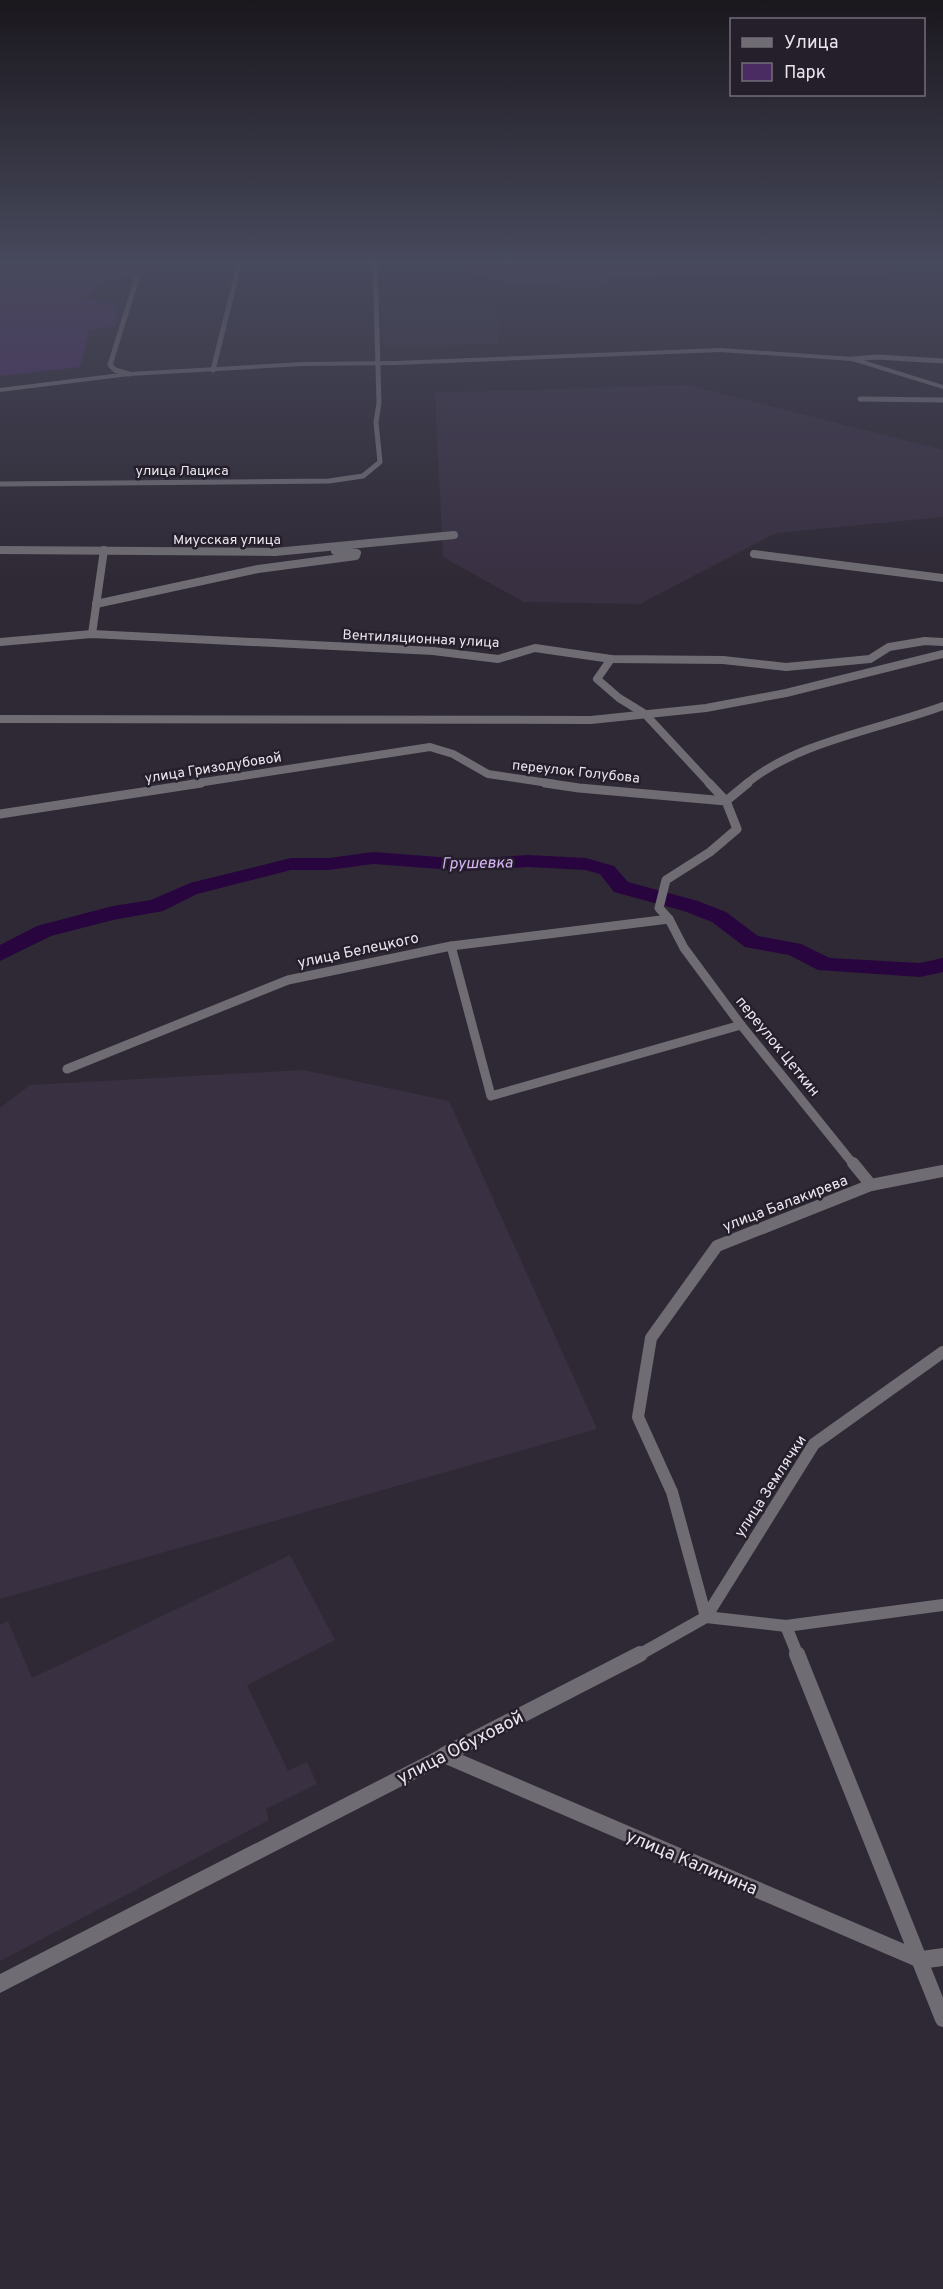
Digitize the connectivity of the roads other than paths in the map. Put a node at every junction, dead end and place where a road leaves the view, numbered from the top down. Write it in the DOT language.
graph roads {
  1 [pos="113,368"];
  2 [pos="258,368"];
  3 [pos="377,368"];
  4 [pos="881,368"];
  5 [pos="213,370"];
  6 [pos="129,374"];
  7 [pos="943,387"];
  8 [pos="0,390"];
  9 [pos="860,399"];
  10 [pos="943,400"];
  11 [pos="0,484"];
  12 [pos="454,535"];
  13 [pos="313,548"];
  14 [pos="0,550"];
  15 [pos="104,550"];
  16 [pos="754,554"];
  17 [pos="943,578"];
  18 [pos="96,604"];
  19 [pos="92,634"];
  20 [pos="0,642"];
  21 [pos="943,642"];
  22 [pos="943,654"];
  23 [pos="611,659"];
  24 [pos="943,706"];
  25 [pos="645,714"];
  26 [pos="0,719"];
  27 [pos="430,747"];
  28 [pos="726,801"];
  29 [pos="0,814"];
  30 [pos="669,919"];
  31 [pos="451,946"];
  32 [pos="741,1025"];
  33 [pos="67,1069"];
  34 [pos="943,1171"];
  35 [pos="871,1185"];
  36 [pos="943,1352"];
  37 [pos="943,1605"];
  38 [pos="706,1617"];
  39 [pos="786,1626"];
  40 [pos="444,1755"];
  41 [pos="943,1957"];
  42 [pos="921,1960"];
  43 [pos="0,1984"];
  44 [pos="943,2019"];
  1 -- 6 [label="street"];
  2 -- 5 [label="street"];
  3 -- 11 [label="street, улица Лациса"];
  4 -- 7 [label="street"];
  5 -- 6 [label="street"];
  6 -- 8 [label="street"];
  9 -- 10 [label="street"];
  12 -- 13 [label="street, Миусская улица"];
  13 -- 15 [label="street, Миусская улица"];
  13 -- 18 [label="street"];
  14 -- 15 [label="street, Миусская улица"];
  15 -- 18 [label="street"];
  16 -- 17 [label="street"];
  18 -- 19 [label="street"];
  19 -- 20 [label="street, Вентиляционная улица"];
  19 -- 23 [label="street, Вентиляционная улица"];
  21 -- 23 [label="street, Вентиляционная улица"];
  22 -- 25 [label="street"];
  23 -- 25 [label="street"];
  24 -- 28 [label="street"];
  25 -- 26 [label="street"];
  25 -- 28 [label="street"];
  27 -- 28 [label="street, переулок Голубова"];
  27 -- 29 [label="street, улица Гризодубовой"];
  28 -- 30 [label="street, переулок Цеткин"];
  30 -- 31 [label="street, улица Белецкого"];
  30 -- 32 [label="street, переулок Цеткин"];
  31 -- 32 [label="street"];
  31 -- 33 [label="street, улица Белецкого"];
  32 -- 35 [label="street, переулок Цеткин"];
  34 -- 35 [label="street, улица Балакирева"];
  35 -- 38 [label="street, улица Балакирева"];
  36 -- 38 [label="street, улица Землячки"];
  37 -- 39 [label="street"];
  38 -- 39 [label="street"];
  38 -- 40 [label="street, улица Обуховой"];
  39 -- 42 [label="street"];
  40 -- 42 [label="street, улица Калинина"];
  40 -- 43 [label="street, улица Обуховой"];
  41 -- 42 [label="street"];
  42 -- 44 [label="street"];
}
